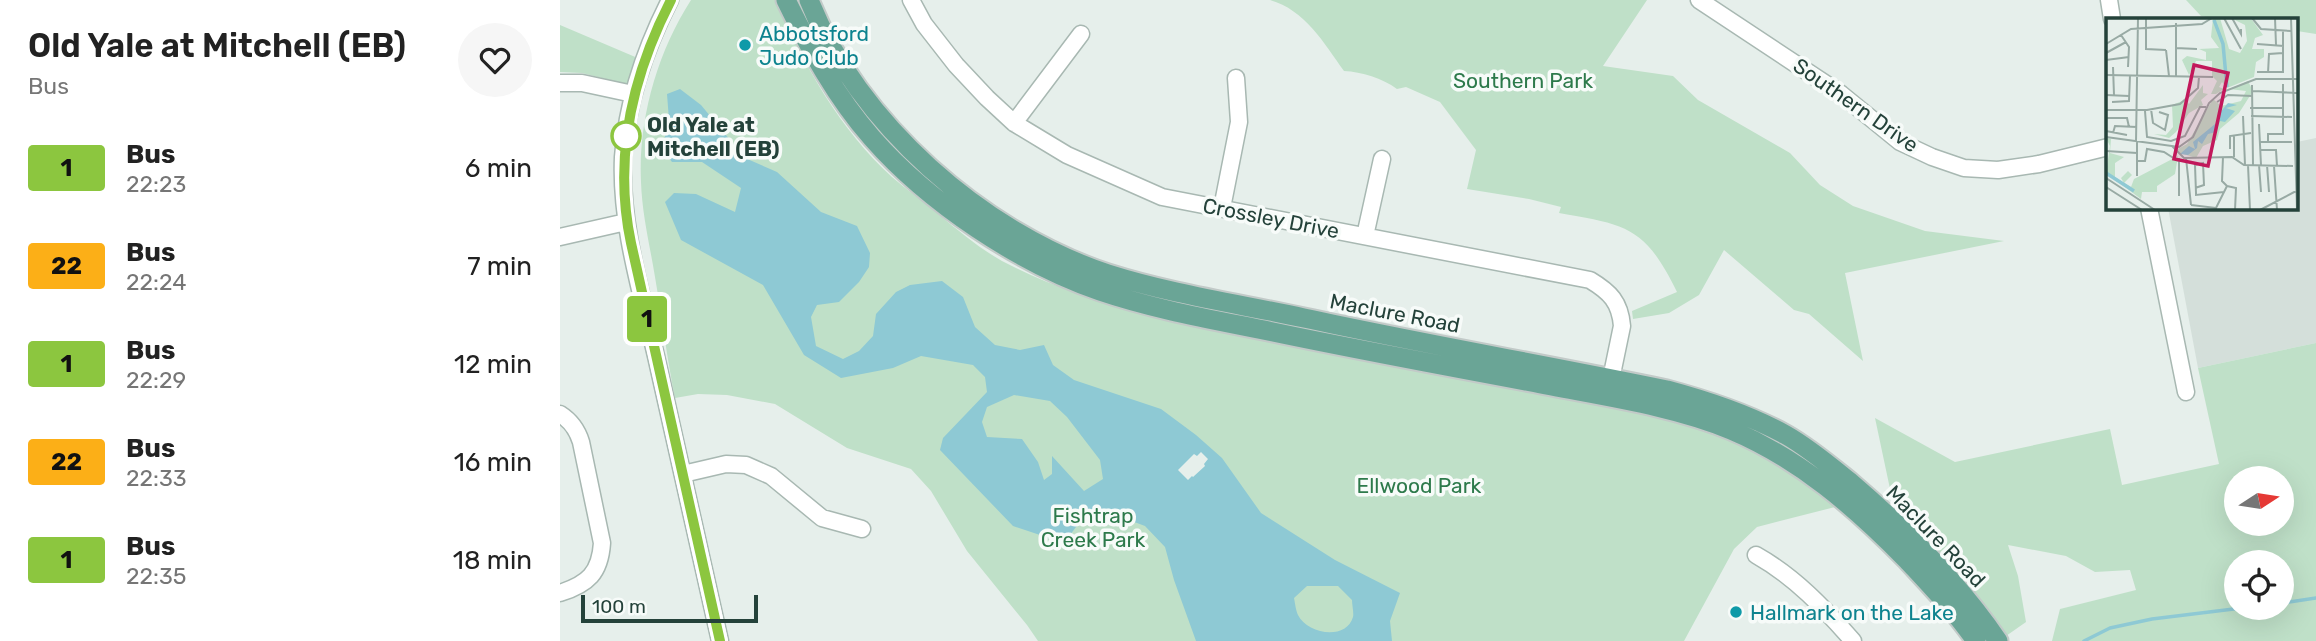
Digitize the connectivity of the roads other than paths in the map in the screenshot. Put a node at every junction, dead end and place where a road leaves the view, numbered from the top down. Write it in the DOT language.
graph roads {
  1 [pos="670,0"];
  2 [pos="786,0"];
  3 [pos="809,0"];
  4 [pos="911,0"];
  5 [pos="1699,0"];
  6 [pos="2109,0"];
  7 [pos="1726,6"];
  8 [pos="2112,18"];
  9 [pos="1081,33"];
  10 [pos="1236,78"];
  11 [pos="560,83"];
  12 [pos="633,94"];
  13 [pos="1014,123"];
  14 [pos="2106,147"];
  15 [pos="1382,159"];
  16 [pos="1222,208"];
  17 [pos="2149,210"];
  18 [pos="626,222"];
  19 [pos="1365,236"];
  20 [pos="560,237"];
  21 [pos="1611,379"];
  22 [pos="1522,381"];
  23 [pos="2186,392"];
  24 [pos="561,415"];
  25 [pos="683,474"];
  26 [pos="862,529"];
  27 [pos="1756,555"];
  28 [pos="560,593"];
  29 [pos="720,641"];
  30 [pos="1853,641"];
  31 [pos="1976,641"];
  32 [pos="1998,641"];
  1 -- 12 [label="street"];
  2 -- 22 [label="main road, Maclure Road"];
  3 -- 21 [label="main road, Maclure Road"];
  4 -- 13 [label="street, Crossley Drive"];
  5 -- 7 [label="street, Southern Drive"];
  6 -- 8 [label="street"];
  7 -- 14 [label="street, Southern Drive"];
  9 -- 13 [label="street"];
  10 -- 16 [label="street"];
  11 -- 12 [label="street"];
  12 -- 18 [label="street"];
  13 -- 16 [label="street, Crossley Drive"];
  15 -- 19 [label="street"];
  16 -- 19 [label="street, Crossley Drive"];
  17 -- 23 [label="street"];
  18 -- 20 [label="street"];
  18 -- 25 [label="street"];
  19 -- 21 [label="street, Crossley Drive"];
  21 -- 22 [label="main road"];
  21 -- 32 [label="main road, Maclure Road"];
  22 -- 31 [label="main road, Maclure Road"];
  24 -- 28 [label="street"];
  25 -- 26 [label="street"];
  25 -- 29 [label="street"];
  27 -- 30 [label="street"];
}
